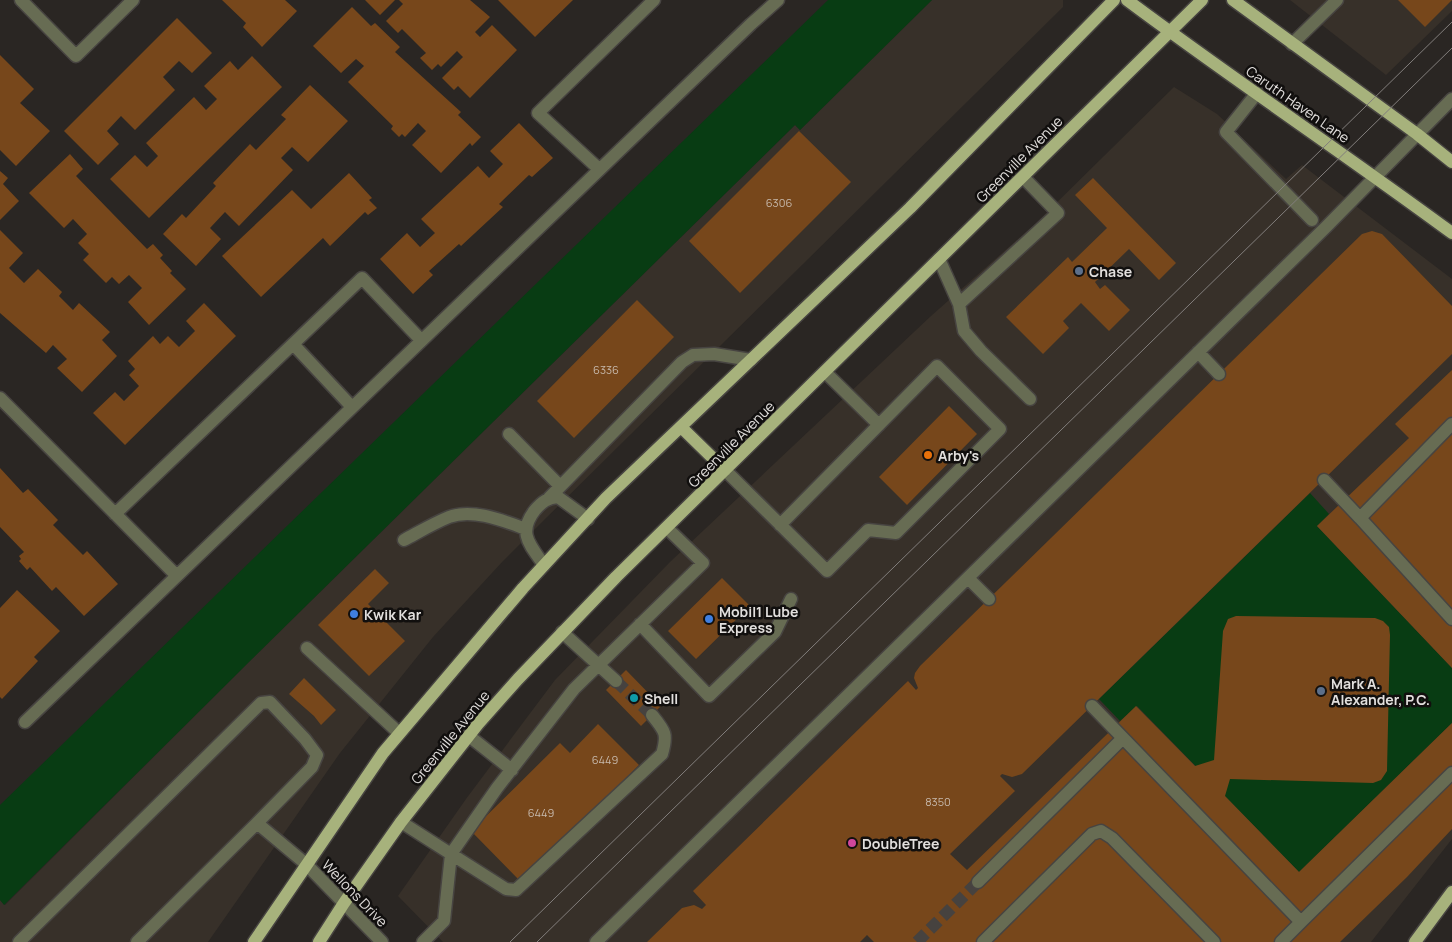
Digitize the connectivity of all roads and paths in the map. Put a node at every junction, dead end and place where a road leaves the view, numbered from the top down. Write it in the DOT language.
graph roads {
  1 [pos="21,0"];
  2 [pos="133,0"];
  3 [pos="654,0"];
  4 [pos="778,0"];
  5 [pos="1114,0"];
  6 [pos="1127,0"];
  7 [pos="1202,0"];
  8 [pos="1233,0"];
  9 [pos="1337,0"];
  10 [pos="1170,32"];
  11 [pos="1292,44"];
  12 [pos="1257,93"];
  13 [pos="1452,99"];
  14 [pos="1417,134"];
  15 [pos="1452,162"];
  16 [pos="599,169"];
  17 [pos="1022,177"];
  18 [pos="1376,177"];
  19 [pos="1312,220"];
  20 [pos="1452,233"];
  21 [pos="939,259"];
  22 [pos="959,304"];
  23 [pos="421,340"];
  24 [pos="293,344"];
  25 [pos="1198,352"];
  26 [pos="751,360"];
  27 [pos="825,372"];
  28 [pos="1219,374"];
  29 [pos="0,398"];
  30 [pos="1030,400"];
  31 [pos="352,406"];
  32 [pos="1452,424"];
  33 [pos="879,425"];
  34 [pos="681,427"];
  35 [pos="509,434"];
  36 [pos="725,470"];
  37 [pos="1324,480"];
  38 [pos="560,486"];
  39 [pos="549,498"];
  40 [pos="115,514"];
  41 [pos="1360,518"];
  42 [pos="588,519"];
  43 [pos="780,525"];
  44 [pos="667,528"];
  45 [pos="526,529"];
  46 [pos="404,540"];
  47 [pos="544,565"];
  48 [pos="176,575"];
  49 [pos="968,578"];
  50 [pos="790,599"];
  51 [pos="989,599"];
  52 [pos="1452,619"];
  53 [pos="640,624"];
  54 [pos="562,632"];
  55 [pos="307,648"];
  56 [pos="598,665"];
  57 [pos="616,681"];
  58 [pos="1092,706"];
  59 [pos="652,715"];
  60 [pos="25,722"];
  61 [pos="399,734"];
  62 [pos="469,736"];
  63 [pos="1123,738"];
  64 [pos="512,770"];
  65 [pos="1452,773"];
  66 [pos="401,822"];
  67 [pos="257,823"];
  68 [pos="451,854"];
  69 [pos="306,864"];
  70 [pos="978,882"];
  71 [pos="1452,892"];
  72 [pos="344,903"];
  73 [pos="1301,922"];
  74 [pos="602,940"];
  75 [pos="19,942"];
  76 [pos="137,942"];
  77 [pos="254,942"];
  78 [pos="319,942"];
  79 [pos="382,942"];
  80 [pos="423,942"];
  81 [pos="983,942"];
  82 [pos="1214,942"];
  83 [pos="1281,942"];
  84 [pos="1415,942"];
  1 -- 2 [label="street"];
  3 -- 16 [label="street"];
  4 -- 16 [label="street"];
  5 -- 26 [label="main road"];
  6 -- 10 [label="main road, Caruth Haven Lane"];
  7 -- 10 [label="main road, Greenville Avenue"];
  8 -- 11 [label="main road"];
  9 -- 11 [label="street"];
  10 -- 12 [label="main road, Caruth Haven Lane"];
  10 -- 17 [label="main road, Greenville Avenue"];
  11 -- 14 [label="main road"];
  12 -- 18 [label="main road, Caruth Haven Lane"];
  12 -- 19 [label="street"];
  13 -- 14 [label="street"];
  14 -- 15 [label="main road"];
  14 -- 18 [label="street"];
  16 -- 23 [label="street"];
  17 -- 21 [label="main road, Greenville Avenue"];
  17 -- 22 [label="street"];
  18 -- 20 [label="main road, Caruth Haven Lane"];
  18 -- 25 [label="street"];
  21 -- 22 [label="street"];
  21 -- 27 [label="main road, Greenville Avenue"];
  22 -- 30 [label="street"];
  23 -- 24 [label="street"];
  23 -- 31 [label="street"];
  24 -- 31 [label="street"];
  24 -- 40 [label="street"];
  25 -- 28 [label="street"];
  25 -- 49 [label="street"];
  26 -- 34 [label="main road"];
  26 -- 38 [label="street"];
  27 -- 33 [label="street"];
  27 -- 36 [label="main road, Greenville Avenue"];
  29 -- 40 [label="street"];
  31 -- 48 [label="street"];
  32 -- 41 [label="street"];
  33 -- 43 [label="street"];
  33 -- 43 [label="street"];
  34 -- 36 [label="main road"];
  34 -- 42 [label="main road"];
  35 -- 38 [label="street"];
  36 -- 43 [label="street"];
  36 -- 44 [label="main road, Greenville Avenue"];
  37 -- 41 [label="street"];
  38 -- 39 [label="street"];
  39 -- 42 [label="street"];
  39 -- 45 [label="street"];
  40 -- 48 [label="street"];
  41 -- 52 [label="street"];
  42 -- 47 [label="main road"];
  44 -- 53 [label="street"];
  44 -- 54 [label="main road, Greenville Avenue"];
  45 -- 46 [label="street"];
  45 -- 47 [label="street"];
  47 -- 61 [label="main road"];
  48 -- 60 [label="street"];
  49 -- 51 [label="street"];
  49 -- 74 [label="street"];
  50 -- 53 [label="street"];
  53 -- 56 [label="street"];
  54 -- 56 [label="street"];
  54 -- 62 [label="main road, Greenville Avenue"];
  55 -- 61 [label="street"];
  56 -- 57 [label="street"];
  56 -- 64 [label="street"];
  58 -- 63 [label="street"];
  59 -- 68 [label="street"];
  61 -- 69 [label="main road"];
  62 -- 64 [label="street"];
  62 -- 66 [label="main road, Greenville Avenue"];
  63 -- 70 [label="street"];
  63 -- 73 [label="street"];
  64 -- 68 [label="street"];
  65 -- 73 [label="street"];
  66 -- 68 [label="street"];
  66 -- 72 [label="main road, Greenville Avenue"];
  67 -- 69 [label="street, Wellons Drive"];
  67 -- 75 [label="street"];
  67 -- 76 [label="street"];
  68 -- 80 [label="street"];
  69 -- 72 [label="street, Wellons Drive"];
  69 -- 77 [label="main road"];
  71 -- 84 [label="main road"];
  72 -- 78 [label="main road, Greenville Avenue"];
  72 -- 79 [label="street, Wellons Drive"];
  73 -- 83 [label="street"];
  81 -- 82 [label="street"];
}
